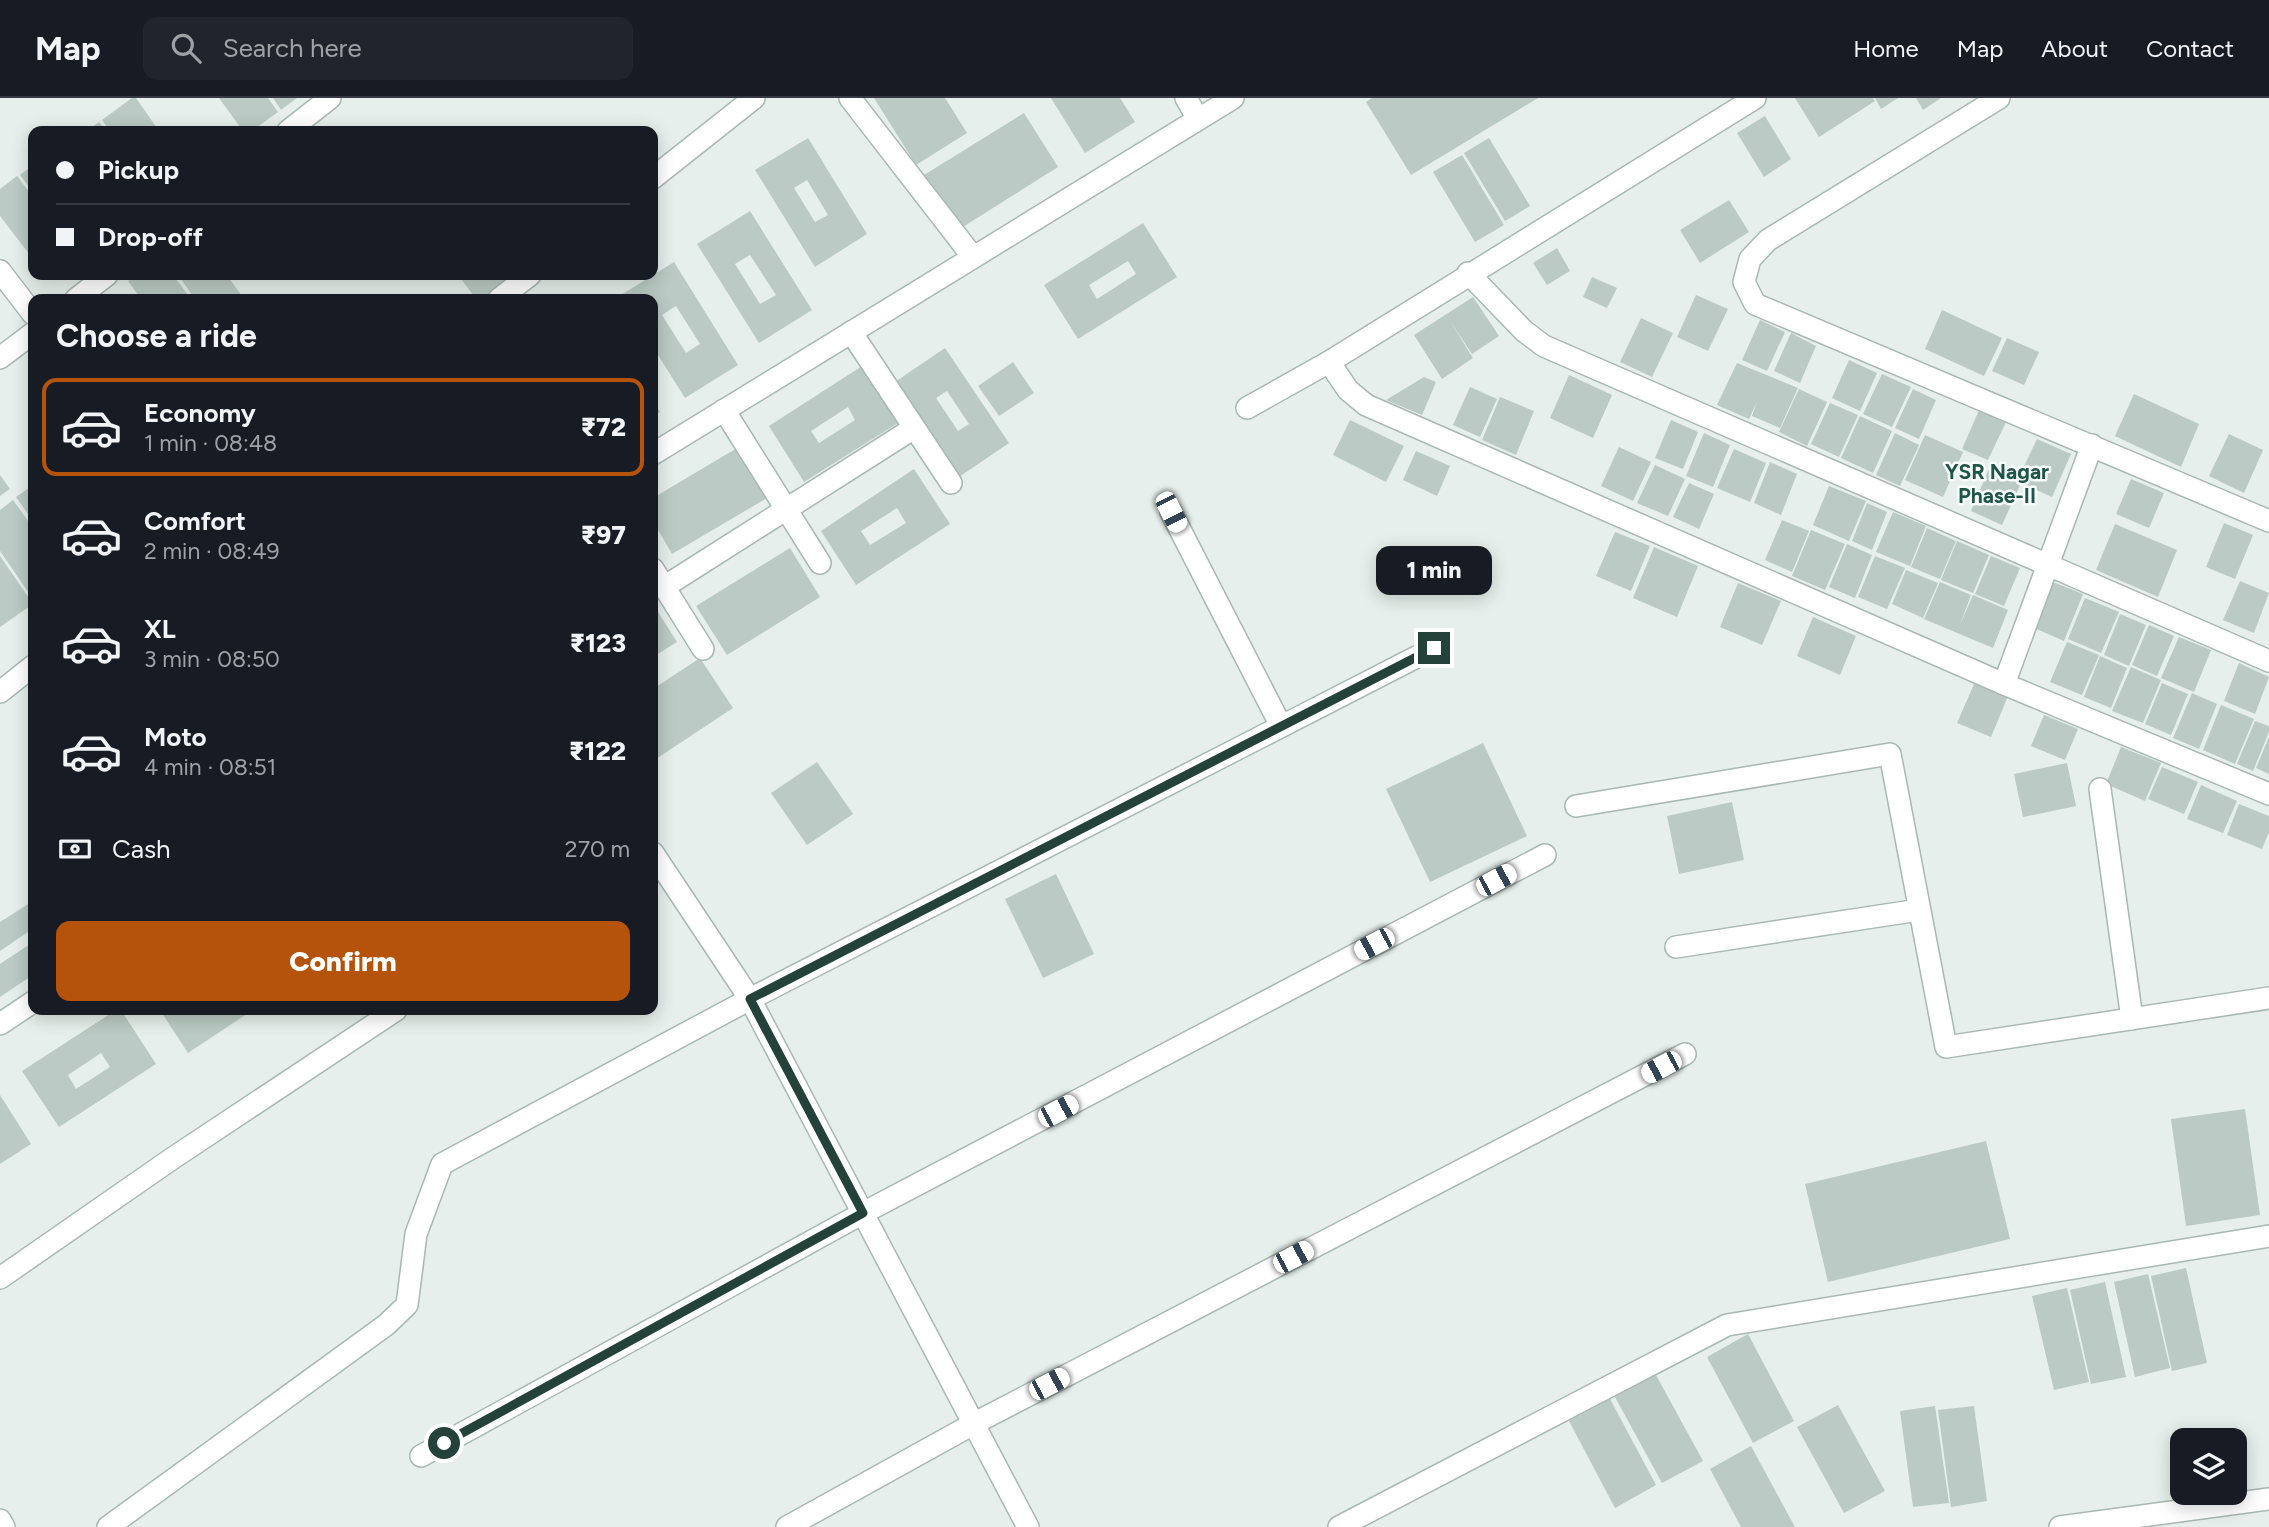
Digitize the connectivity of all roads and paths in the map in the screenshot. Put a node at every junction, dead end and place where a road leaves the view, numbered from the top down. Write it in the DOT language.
graph roads {
  1 [pos="330,98"];
  2 [pos="754,98"];
  3 [pos="850,98"];
  4 [pos="1186,98"];
  5 [pos="1233,98"];
  6 [pos="1755,98"];
  7 [pos="1999,98"];
  8 [pos="1198,119"];
  9 [pos="294,126"];
  10 [pos="658,174"];
  11 [pos="973,257"];
  12 [pos="0,271"];
  13 [pos="1468,273"];
  14 [pos="101,280"];
  15 [pos="524,280"];
  16 [pos="82,294"];
  17 [pos="505,294"];
  18 [pos="28,307"];
  19 [pos="851,332"];
  20 [pos="28,337"];
  21 [pos="0,358"];
  22 [pos="1329,362"];
  23 [pos="1247,408"];
  24 [pos="724,410"];
  25 [pos="914,428"];
  26 [pos="2092,445"];
  27 [pos="658,451"];
  28 [pos="951,483"];
  29 [pos="786,507"];
  30 [pos="1171,512"];
  31 [pos="2269,521"];
  32 [pos="820,563"];
  33 [pos="2046,565"];
  34 [pos="658,578"];
  35 [pos="1434,648"];
  36 [pos="703,649"];
  37 [pos="2269,661"];
  38 [pos="28,670"];
  39 [pos="2004,684"];
  40 [pos="0,692"];
  41 [pos="1281,726"];
  42 [pos="2100,789"];
  43 [pos="2269,794"];
  44 [pos="1576,806"];
  45 [pos="1545,855"];
  46 [pos="658,861"];
  47 [pos="1919,910"];
  48 [pos="1676,947"];
  49 [pos="2269,998"];
  50 [pos="750,999"];
  51 [pos="28,1005"];
  52 [pos="388,1015"];
  53 [pos="2132,1019"];
  54 [pos="0,1024"];
  55 [pos="1685,1054"];
  56 [pos="863,1213"];
  57 [pos="2269,1236"];
  58 [pos="0,1278"];
  59 [pos="975,1423"];
  60 [pos="421,1456"];
  61 [pos="2269,1499"];
  62 [pos="0,1520"];
  63 [pos="4,1527"];
  64 [pos="108,1527"];
  65 [pos="787,1527"];
  66 [pos="1028,1527"];
  67 [pos="1339,1527"];
  68 [pos="2060,1527"];
  1 -- 9 [label="street"];
  2 -- 10 [label="street"];
  3 -- 11 [label="street"];
  4 -- 8 [label="street"];
  5 -- 8 [label="street"];
  6 -- 13 [label="street"];
  7 -- 26 [label="street"];
  8 -- 11 [label="street"];
  11 -- 19 [label="street"];
  12 -- 18 [label="street"];
  13 -- 22 [label="street"];
  13 -- 33 [label="street"];
  14 -- 16 [label="street"];
  15 -- 17 [label="street"];
  19 -- 24 [label="street"];
  19 -- 25 [label="street"];
  20 -- 21 [label="street"];
  22 -- 23 [label="street"];
  22 -- 39 [label="street"];
  24 -- 27 [label="street"];
  24 -- 29 [label="street"];
  25 -- 28 [label="street"];
  25 -- 29 [label="street"];
  26 -- 31 [label="street"];
  26 -- 33 [label="street"];
  29 -- 32 [label="street"];
  29 -- 34 [label="street"];
  30 -- 41 [label="street"];
  33 -- 37 [label="street"];
  33 -- 39 [label="street"];
  34 -- 36 [label="street"];
  35 -- 41 [label="street"];
  38 -- 40 [label="street"];
  39 -- 43 [label="street"];
  41 -- 50 [label="street"];
  42 -- 53 [label="street"];
  44 -- 47 [label="street"];
  45 -- 56 [label="street"];
  46 -- 50 [label="street"];
  47 -- 48 [label="street"];
  47 -- 53 [label="street"];
  49 -- 53 [label="street"];
  50 -- 56 [label="street"];
  50 -- 64 [label="street"];
  51 -- 54 [label="street"];
  52 -- 58 [label="street"];
  55 -- 59 [label="street"];
  56 -- 59 [label="street"];
  56 -- 60 [label="street"];
  57 -- 67 [label="street"];
  59 -- 65 [label="street"];
  59 -- 66 [label="street"];
  61 -- 68 [label="street"];
  62 -- 63 [label="street"];
}
